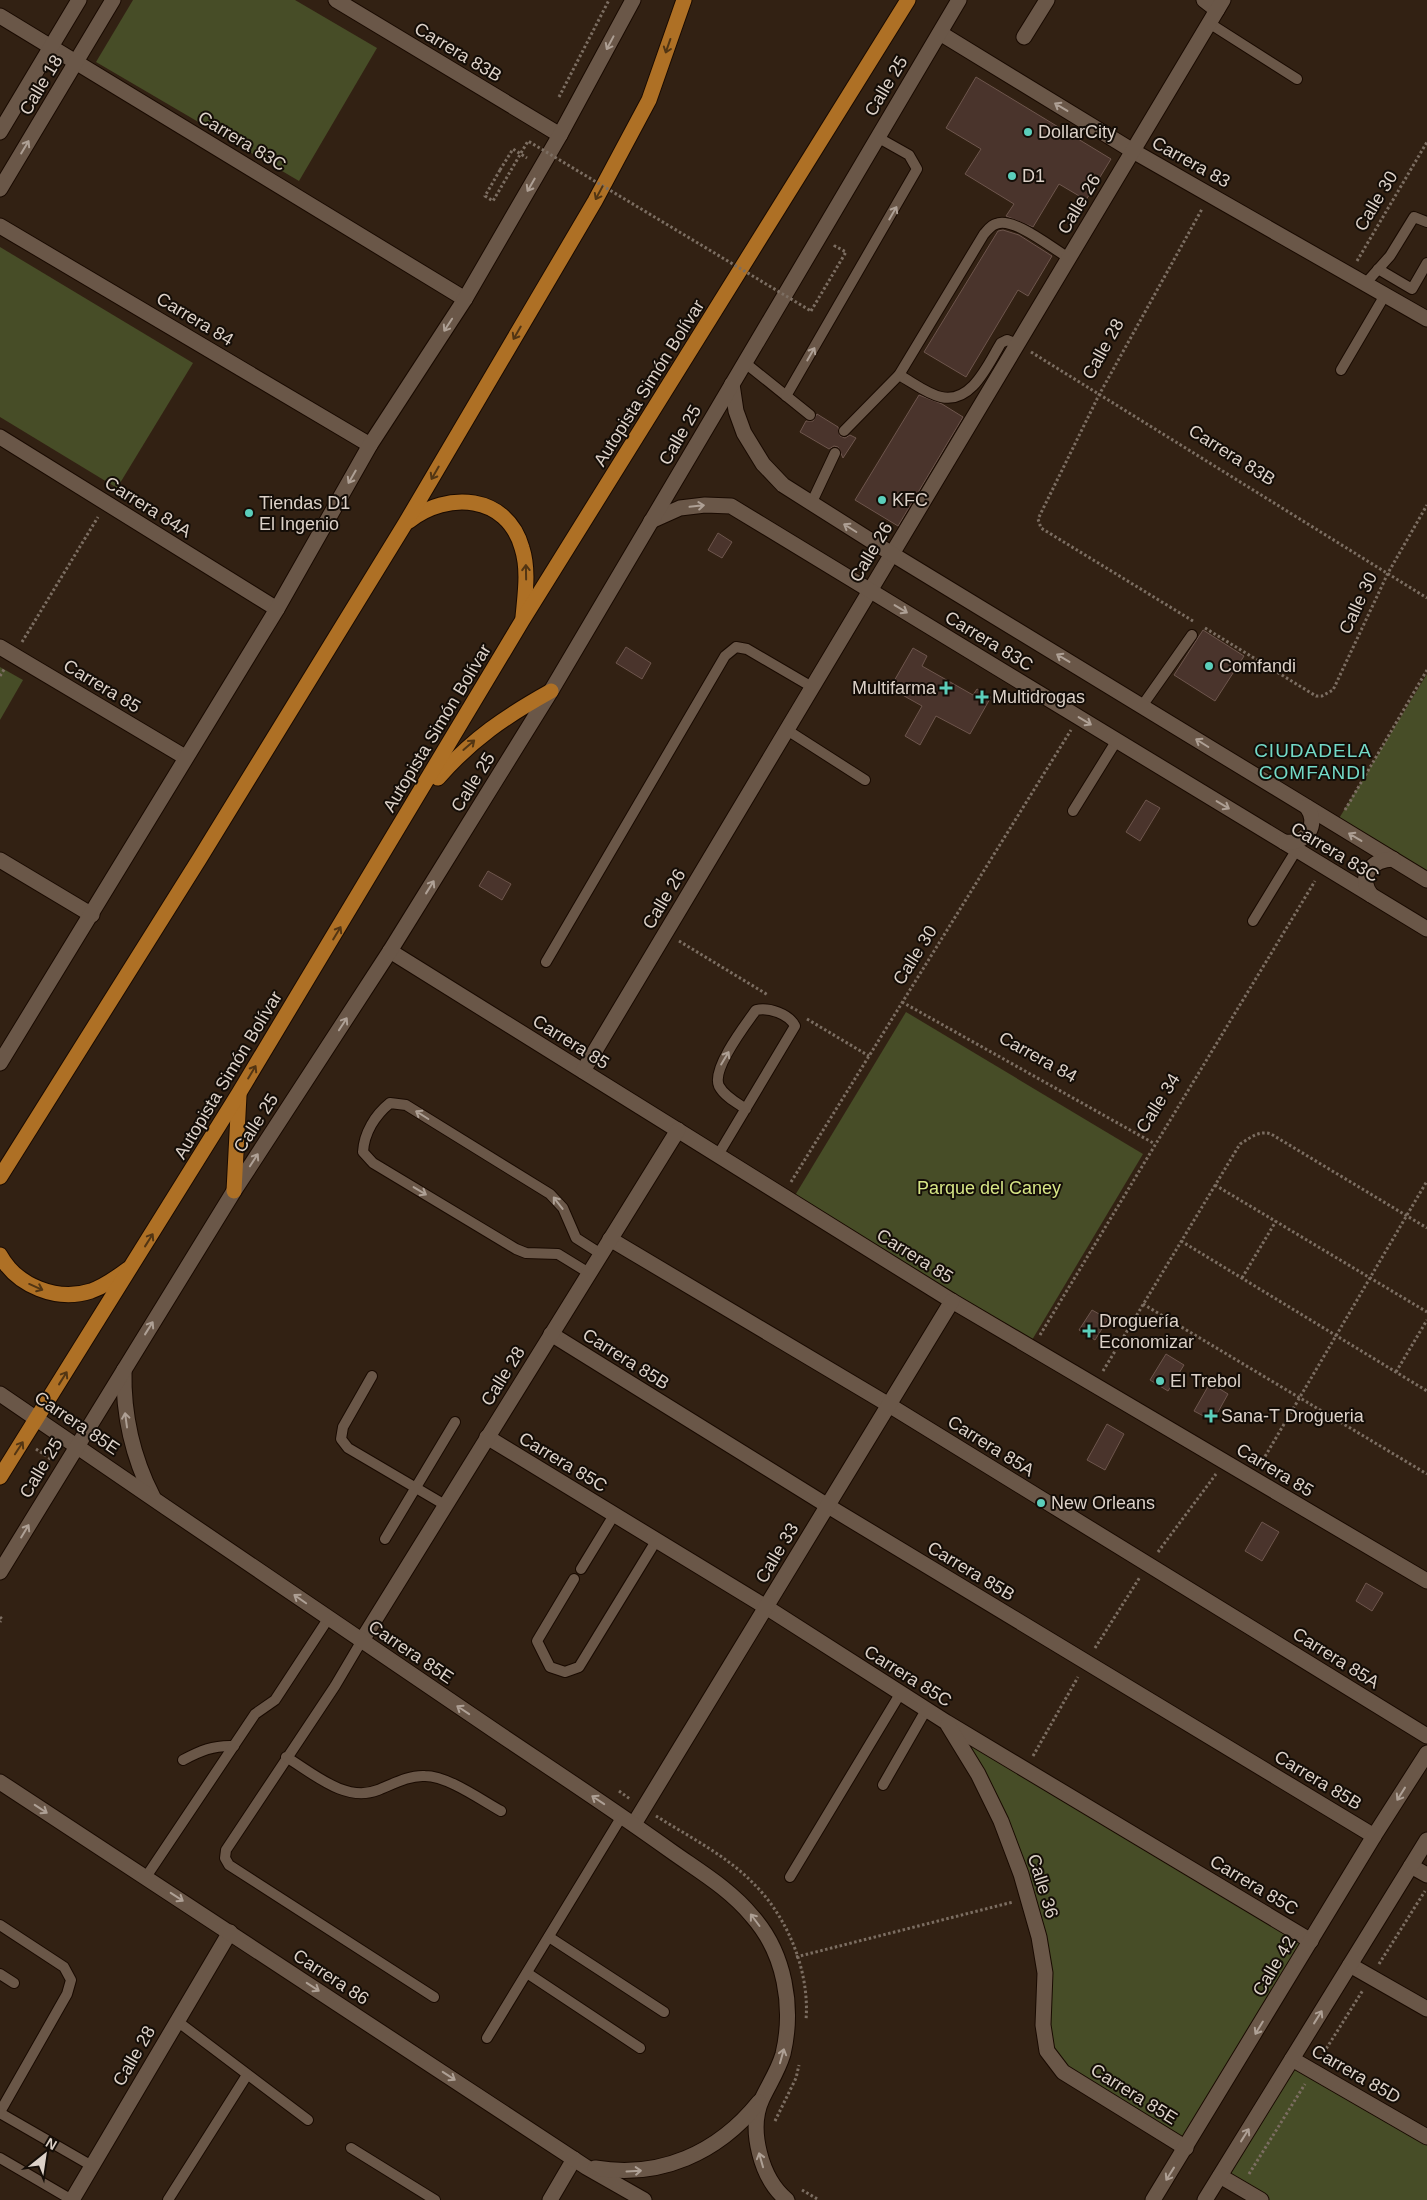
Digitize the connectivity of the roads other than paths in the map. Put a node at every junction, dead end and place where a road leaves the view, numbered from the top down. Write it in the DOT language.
graph roads {
  1 [pos="78,0"];
  2 [pos="113,0"];
  3 [pos="336,0"];
  4 [pos="633,0"];
  5 [pos="684,0"];
  6 [pos="908,0"];
  7 [pos="960,0"];
  8 [pos="1047,0"];
  9 [pos="1204,0"];
  10 [pos="1220,5"];
  11 [pos="0,16"];
  12 [pos="1209,23"];
  13 [pos="940,33"];
  14 [pos="1024,37"];
  15 [pos="51,47"];
  16 [pos="76,62"];
  17 [pos="1297,79"];
  18 [pos="0,132"];
  19 [pos="560,135"];
  20 [pos="877,137"];
  21 [pos="1133,150"];
  22 [pos="0,189"];
  23 [pos="1427,222"];
  24 [pos="0,226"];
  25 [pos="1069,258"];
  26 [pos="1427,263"];
  27 [pos="1378,269"];
  28 [pos="1366,284"];
  29 [pos="1412,289"];
  30 [pos="1385,295"];
  31 [pos="465,299"];
  32 [pos="1403,306"];
  33 [pos="1427,319"];
  34 [pos="1017,344"];
  35 [pos="744,362"];
  36 [pos="1341,370"];
  37 [pos="899,375"];
  38 [pos="732,384"];
  39 [pos="786,396"];
  40 [pos="810,415"];
  41 [pos="844,431"];
  42 [pos="0,437"];
  43 [pos="370,445"];
  44 [pos="835,453"];
  45 [pos="811,504"];
  46 [pos="652,521"];
  47 [pos="404,524"];
  48 [pos="892,554"];
  49 [pos="870,590"];
  50 [pos="277,609"];
  51 [pos="522,621"];
  52 [pos="1192,635"];
  53 [pos="0,647"];
  54 [pos="812,687"];
  55 [pos="551,691"];
  56 [pos="1142,706"];
  57 [pos="787,730"];
  58 [pos="1117,740"];
  59 [pos="185,758"];
  60 [pos="865,780"];
  61 [pos="412,807"];
  62 [pos="1307,807"];
  63 [pos="1073,811"];
  64 [pos="1290,846"];
  65 [pos="1393,859"];
  66 [pos="0,860"];
  67 [pos="1427,880"];
  68 [pos="1371,895"];
  69 [pos="92,915"];
  70 [pos="1253,921"];
  71 [pos="1427,929"];
  72 [pos="390,951"];
  73 [pos="546,962"];
  74 [pos="0,1063"];
  75 [pos="583,1071"];
  76 [pos="239,1093"];
  77 [pos="746,1109"];
  78 [pos="678,1130"];
  79 [pos="718,1155"];
  80 [pos="0,1177"];
  81 [pos="234,1191"];
  82 [pos="610,1239"];
  83 [pos="601,1254"];
  84 [pos="0,1255"];
  85 [pos="134,1265"];
  86 [pos="589,1273"];
  87 [pos="952,1301"];
  88 [pos="551,1334"];
  89 [pos="124,1369"];
  90 [pos="372,1376"];
  91 [pos="0,1394"];
  92 [pos="889,1405"];
  93 [pos="37,1419"];
  94 [pos="455,1422"];
  95 [pos="487,1437"];
  96 [pos="76,1446"];
  97 [pos="0,1477"];
  98 [pos="416,1488"];
  99 [pos="154,1498"];
  100 [pos="445,1505"];
  101 [pos="828,1506"];
  102 [pos="614,1515"];
  103 [pos="385,1539"];
  104 [pos="656,1541"];
  105 [pos="581,1569"];
  106 [pos="0,1572"];
  107 [pos="574,1579"];
  108 [pos="1427,1581"];
  109 [pos="766,1607"];
  110 [pos="328,1619"];
  111 [pos="361,1642"];
  112 [pos="900,1694"];
  113 [pos="926,1710"];
  114 [pos="946,1722"];
  115 [pos="1427,1736"];
  116 [pos="234,1746"];
  117 [pos="1427,1753"];
  118 [pos="286,1757"];
  119 [pos="183,1760"];
  120 [pos="0,1782"];
  121 [pos="882,1784"];
  122 [pos="501,1811"];
  123 [pos="628,1820"];
  124 [pos="1374,1836"];
  125 [pos="1427,1840"];
  126 [pos="1411,1866"];
  127 [pos="1427,1875"];
  128 [pos="146,1877"];
  129 [pos="790,1877"];
  130 [pos="0,1924"];
  131 [pos="230,1932"];
  132 [pos="549,1937"];
  133 [pos="1311,1941"];
  134 [pos="1350,1965"];
  135 [pos="527,1973"];
  136 [pos="0,1974"];
  137 [pos="14,1983"];
  138 [pos="434,1997"];
  139 [pos="1427,2009"];
  140 [pos="664,2012"];
  141 [pos="177,2021"];
  142 [pos="487,2038"];
  143 [pos="640,2048"];
  144 [pos="1292,2059"];
  145 [pos="1063,2072"];
  146 [pos="247,2075"];
  147 [pos="761,2100"];
  148 [pos="0,2113"];
  149 [pos="308,2120"];
  150 [pos="1427,2137"];
  151 [pos="351,2148"];
  152 [pos="1186,2148"];
  153 [pos="0,2158"];
  154 [pos="580,2163"];
  155 [pos="92,2166"];
  156 [pos="1220,2176"];
  157 [pos="418,2190"];
  158 [pos="72,2200"];
  159 [pos="168,2200"];
  160 [pos="412,2200"];
  161 [pos="435,2200"];
  162 [pos="550,2200"];
  163 [pos="644,2200"];
  164 [pos="787,2200"];
  165 [pos="1154,2200"];
  166 [pos="1205,2200"];
  167 [pos="1261,2200"];
  1 -- 15 [label="street, Calle 18"];
  2 -- 16 [label="street, Calle 18"];
  3 -- 19 [label="street, Carrera 83B"];
  4 -- 19 [label="street, one-way"];
  5 -- 47 [label="highway, one-way"];
  6 -- 51 [label="highway, Autopista Simón Bolívar"];
  7 -- 13 [label="street, Calle 25"];
  8 -- 14 [label="street"];
  9 -- 10 [label="street"];
  10 -- 12 [label="street, Calle 26"];
  11 -- 15 [label="street, Carrera 83C"];
  12 -- 17 [label="lane"];
  12 -- 21 [label="street, Calle 26"];
  13 -- 20 [label="street, Calle 25"];
  21 -- 13 [label="street, Carrera 83, one-way"];
  15 -- 16 [label="street, Carrera 83C"];
  15 -- 18 [label="street, Calle 18"];
  22 -- 16 [label="street, Calle 18, one-way"];
  16 -- 31 [label="street, Carrera 83C"];
  19 -- 31 [label="street, one-way"];
  20 -- 35 [label="street, Calle 25"];
  39 -- 20 [label="lane, one-way"];
  21 -- 25 [label="street, Calle 26"];
  21 -- 28 [label="street, Carrera 83"];
  23 -- 27 [label="lane"];
  24 -- 43 [label="street, Carrera 84"];
  25 -- 34 [label="street, Calle 26"];
  25 -- 37 [label="lane"];
  26 -- 29 [label="lane"];
  27 -- 28 [label="lane"];
  27 -- 29 [label="lane"];
  28 -- 30 [label="street, Carrera 83"];
  29 -- 32 [label="lane"];
  30 -- 32 [label="street, Carrera 83"];
  30 -- 36 [label="lane"];
  31 -- 43 [label="street, one-way"];
  32 -- 33 [label="street, Carrera 83"];
  34 -- 37 [label="lane"];
  34 -- 48 [label="street, Calle 26"];
  35 -- 38 [label="street, Calle 25"];
  35 -- 39 [label="lane"];
  37 -- 41 [label="lane"];
  38 -- 45 [label="street, Carrera 83C"];
  38 -- 46 [label="street, Calle 25"];
  39 -- 40 [label="lane"];
  42 -- 50 [label="street, Carrera 84A"];
  43 -- 50 [label="street, one-way"];
  44 -- 45 [label="lane"];
  48 -- 45 [label="street, Carrera 83C, one-way"];
  46 -- 49 [label="street, Carrera 83C, one-way"];
  46 -- 55 [label="street, Calle 25"];
  51 -- 47 [label="highway, one-way"];
  47 -- 80 [label="highway"];
  48 -- 49 [label="street, Calle 26"];
  56 -- 48 [label="street, Carrera 83C, one-way"];
  49 -- 54 [label="street, Calle 26"];
  49 -- 58 [label="street, Carrera 83C, one-way"];
  50 -- 59 [label="street"];
  51 -- 61 [label="highway, Autopista Simón Bolívar"];
  52 -- 56 [label="lane"];
  53 -- 59 [label="street, Carrera 85"];
  54 -- 57 [label="street, Calle 26"];
  54 -- 73 [label="lane"];
  61 -- 55 [label="highway, one-way"];
  72 -- 55 [label="street, Calle 25, one-way"];
  62 -- 56 [label="street, Carrera 83C, one-way"];
  57 -- 60 [label="lane"];
  57 -- 75 [label="street, Calle 26"];
  58 -- 63 [label="lane"];
  58 -- 64 [label="street, Carrera 83C, one-way"];
  59 -- 69 [label="street"];
  76 -- 61 [label="highway, Autopista Simón Bolívar, one-way"];
  62 -- 64 [label="street"];
  65 -- 62 [label="street, Carrera 83C, one-way"];
  64 -- 68 [label="street, Carrera 83C"];
  64 -- 70 [label="lane"];
  65 -- 67 [label="street, Carrera 83C"];
  65 -- 68 [label="street"];
  66 -- 69 [label="street"];
  68 -- 71 [label="street, Carrera 83C"];
  69 -- 74 [label="street"];
  72 -- 75 [label="street, Carrera 85"];
  81 -- 72 [label="street, Calle 25, one-way"];
  75 -- 78 [label="street, Carrera 85"];
  76 -- 81 [label="highway"];
  85 -- 76 [label="highway, Autopista Simón Bolívar, one-way"];
  77 -- 77 [label="lane, one-way"];
  77 -- 79 [label="lane"];
  78 -- 79 [label="street, Carrera 85"];
  78 -- 82 [label="street, Calle 28"];
  79 -- 87 [label="street, Carrera 85"];
  89 -- 81 [label="street, Calle 25, one-way"];
  82 -- 83 [label="street, Calle 28"];
  82 -- 92 [label="street, Carrera 85A"];
  83 -- 86 [label="street, Calle 28"];
  83 -- 86 [label="lane, one-way"];
  84 -- 85 [label="highway, one-way"];
  93 -- 85 [label="highway, Autopista Simón Bolívar, one-way"];
  86 -- 88 [label="street, Calle 28"];
  87 -- 92 [label="street, Calle 33"];
  87 -- 108 [label="street, Carrera 85"];
  88 -- 95 [label="street, Calle 28"];
  88 -- 101 [label="street, Carrera 85B"];
  89 -- 96 [label="street, Calle 25"];
  99 -- 89 [label="street, one-way"];
  90 -- 98 [label="lane"];
  91 -- 93 [label="street, Carrera 85E"];
  92 -- 101 [label="street, Calle 33"];
  92 -- 115 [label="street, Carrera 85A"];
  93 -- 96 [label="street, Carrera 85E"];
  97 -- 93 [label="highway, Autopista Simón Bolívar, one-way"];
  94 -- 98 [label="lane"];
  95 -- 100 [label="street, Calle 28"];
  95 -- 102 [label="street, Carrera 85C"];
  96 -- 99 [label="street, Carrera 85E"];
  106 -- 96 [label="street, Calle 25, one-way"];
  98 -- 100 [label="lane"];
  98 -- 103 [label="lane"];
  110 -- 99 [label="street, Carrera 85E, one-way"];
  100 -- 111 [label="street, Calle 28"];
  101 -- 109 [label="street, Calle 33"];
  101 -- 124 [label="street, Carrera 85B"];
  102 -- 104 [label="street, Carrera 85C"];
  102 -- 105 [label="lane"];
  104 -- 107 [label="lane"];
  104 -- 109 [label="street, Carrera 85C"];
  109 -- 112 [label="street, Carrera 85C"];
  109 -- 123 [label="street, Calle 33"];
  110 -- 111 [label="street, Carrera 85E"];
  110 -- 116 [label="lane"];
  111 -- 118 [label="lane"];
  123 -- 111 [label="street, Carrera 85E, one-way"];
  112 -- 113 [label="street, Carrera 85C"];
  112 -- 129 [label="lane"];
  113 -- 114 [label="street, Carrera 85C"];
  113 -- 121 [label="lane"];
  114 -- 133 [label="street, Carrera 85C"];
  114 -- 145 [label="street, Calle 36"];
  116 -- 119 [label="lane"];
  116 -- 128 [label="lane"];
  117 -- 124 [label="street, Calle 42, one-way"];
  118 -- 122 [label="lane"];
  118 -- 138 [label="lane"];
  120 -- 128 [label="street, Carrera 86, one-way"];
  123 -- 132 [label="lane"];
  147 -- 123 [label="street, Carrera 85E, one-way"];
  124 -- 133 [label="street, Calle 42"];
  125 -- 126 [label="street"];
  126 -- 127 [label="street"];
  126 -- 134 [label="street"];
  128 -- 131 [label="street, Carrera 86, one-way"];
  130 -- 148 [label="lane"];
  131 -- 141 [label="street, Calle 28"];
  131 -- 154 [label="street, Carrera 86, one-way"];
  132 -- 135 [label="lane"];
  132 -- 140 [label="lane"];
  133 -- 152 [label="street, Calle 42, one-way"];
  134 -- 139 [label="street"];
  144 -- 134 [label="street, one-way"];
  135 -- 142 [label="lane"];
  135 -- 143 [label="lane"];
  136 -- 137 [label="lane"];
  141 -- 146 [label="lane"];
  141 -- 155 [label="street, Calle 28"];
  144 -- 150 [label="street, Carrera 85D"];
  156 -- 144 [label="street, one-way"];
  145 -- 152 [label="street, Carrera 85E"];
  146 -- 149 [label="lane"];
  146 -- 159 [label="lane"];
  154 -- 147 [label="street, one-way"];
  164 -- 147 [label="street, one-way"];
  148 -- 155 [label="lane"];
  151 -- 157 [label="lane"];
  152 -- 165 [label="street, Calle 42, one-way"];
  153 -- 158 [label="lane"];
  154 -- 162 [label="street"];
  154 -- 163 [label="street, Carrera 86"];
  155 -- 158 [label="street, Calle 28"];
  156 -- 166 [label="street"];
  156 -- 167 [label="street"];
  157 -- 160 [label="lane"];
  157 -- 161 [label="lane"];
}
